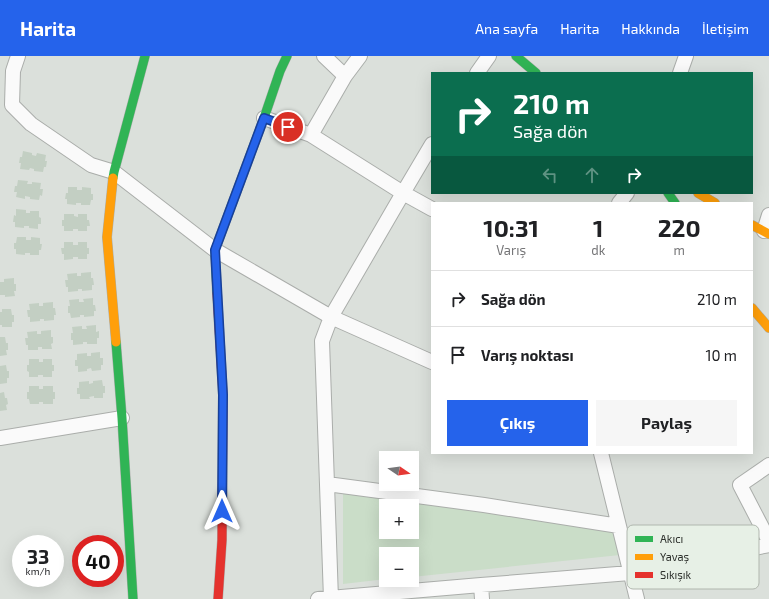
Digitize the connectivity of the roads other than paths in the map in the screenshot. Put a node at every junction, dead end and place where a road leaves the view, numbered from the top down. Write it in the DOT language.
graph roads {
  1 [pos="18,56"];
  2 [pos="145,56"];
  3 [pos="287,56"];
  4 [pos="324,56"];
  5 [pos="360,56"];
  6 [pos="488,56"];
  7 [pos="516,56"];
  8 [pos="686,56"];
  9 [pos="478,72"];
  10 [pos="535,72"];
  11 [pos="680,72"];
  12 [pos="345,76"];
  13 [pos="264,118"];
  14 [pos="311,135"];
  15 [pos="431,146"];
  16 [pos="114,172"];
  17 [pos="403,192"];
  18 [pos="626,194"];
  19 [pos="700,194"];
  20 [pos="620,202"];
  21 [pos="713,202"];
  22 [pos="431,208"];
  23 [pos="769,215"];
  24 [pos="762,230"];
  25 [pos="215,250"];
  26 [pos="753,309"];
  27 [pos="332,317"];
  28 [pos="769,328"];
  29 [pos="431,362"];
  30 [pos="122,418"];
  31 [pos="0,438"];
  32 [pos="601,454"];
  33 [pos="769,465"];
  34 [pos="327,484"];
  35 [pos="619,526"];
  36 [pos="769,541"];
  37 [pos="769,545"];
  38 [pos="759,547"];
  39 [pos="627,560"];
  40 [pos="627,573"];
  41 [pos="481,585"];
  42 [pos="634,589"];
  43 [pos="132,599"];
  44 [pos="218,599"];
  45 [pos="327,599"];
  46 [pos="482,599"];
  47 [pos="637,599"];
  1 -- 16 [label="street"];
  2 -- 16 [label="street"];
  3 -- 13 [label="street"];
  4 -- 12 [label="street"];
  5 -- 12 [label="street"];
  6 -- 9 [label="street"];
  7 -- 10 [label="street"];
  8 -- 11 [label="street"];
  12 -- 14 [label="street"];
  13 -- 14 [label="street"];
  13 -- 25 [label="street"];
  14 -- 17 [label="street"];
  15 -- 17 [label="street"];
  16 -- 25 [label="street"];
  16 -- 30 [label="street"];
  17 -- 22 [label="street"];
  17 -- 27 [label="street"];
  18 -- 20 [label="street"];
  19 -- 21 [label="street"];
  23 -- 24 [label="street"];
  25 -- 27 [label="street"];
  25 -- 44 [label="street"];
  26 -- 28 [label="street"];
  27 -- 29 [label="street"];
  27 -- 34 [label="street"];
  30 -- 31 [label="street"];
  30 -- 43 [label="street"];
  32 -- 35 [label="street"];
  33 -- 36 [label="street"];
  34 -- 35 [label="street"];
  34 -- 45 [label="street"];
  35 -- 39 [label="street"];
  37 -- 38 [label="street"];
  40 -- 41 [label="street"];
  41 -- 45 [label="street"];
  41 -- 46 [label="street"];
  42 -- 47 [label="street"];
}
